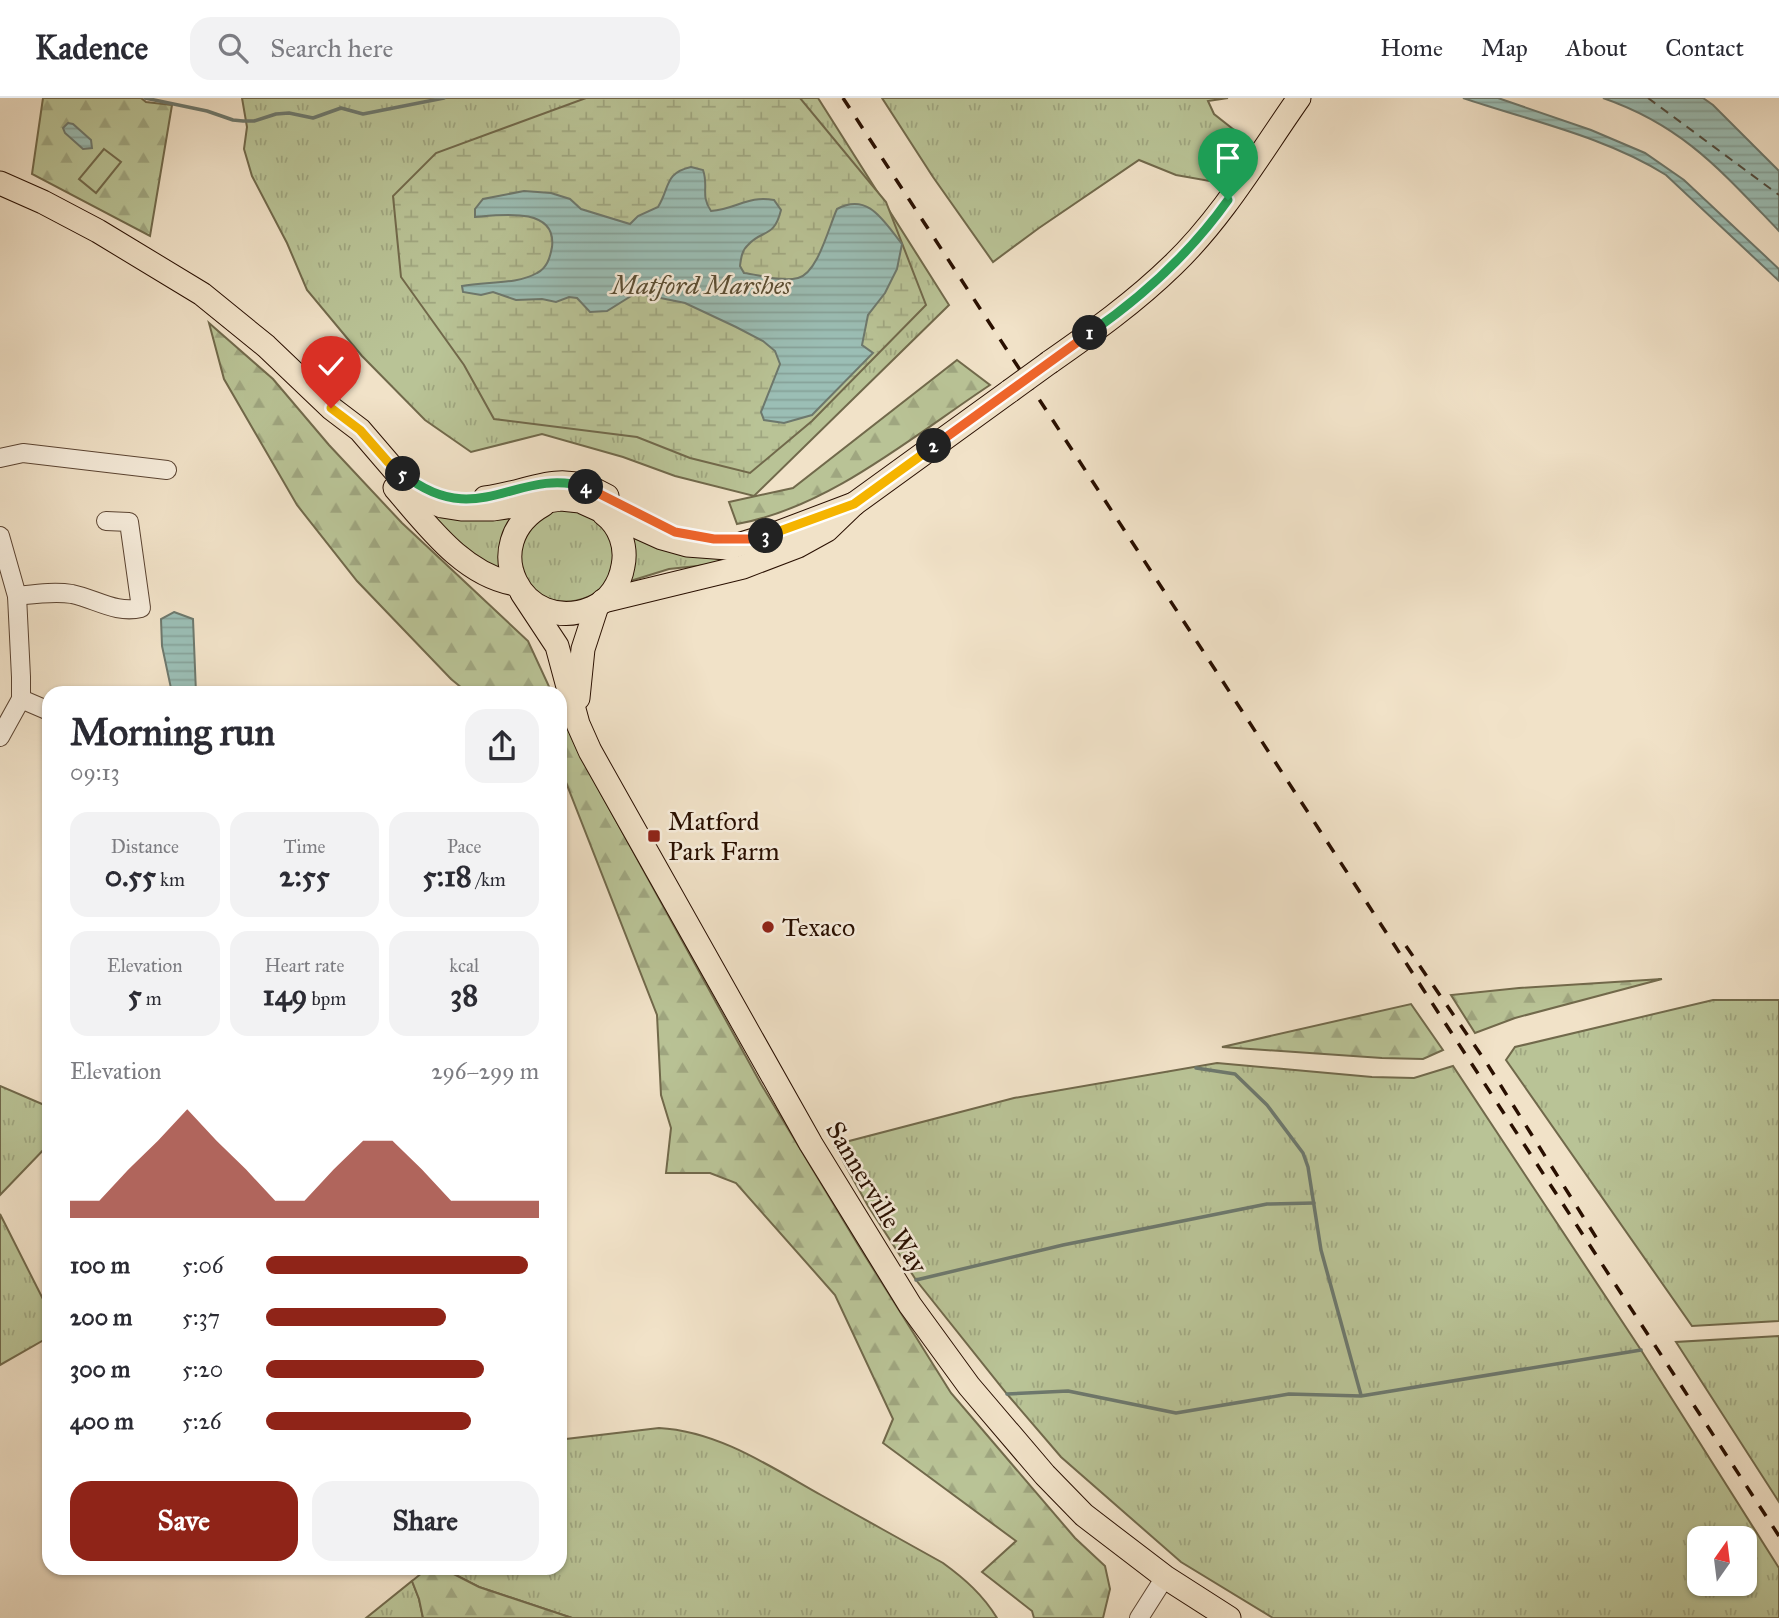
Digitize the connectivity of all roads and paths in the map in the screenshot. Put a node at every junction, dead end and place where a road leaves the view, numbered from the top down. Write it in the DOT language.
graph roads {
  1 [pos="1298,99"];
  2 [pos="0,183"];
  3 [pos="331,408"];
  4 [pos="0,458"];
  5 [pos="388,462"];
  6 [pos="167,470"];
  7 [pos="546,503"];
  8 [pos="854,504"];
  9 [pos="597,508"];
  10 [pos="106,521"];
  11 [pos="0,536"];
  12 [pos="754,539"];
  13 [pos="519,588"];
  14 [pos="17,596"];
  15 [pos="600,603"];
  16 [pos="21,699"];
  17 [pos="42,708"];
  18 [pos="578,724"];
  19 [pos="0,737"];
  20 [pos="1165,1577"];
  21 [pos="1139,1618"];
  22 [pos="1229,1618"];
  1 -- 8 [label="main road, bridge"];
  2 -- 3 [label="main road"];
  3 -- 5 [label="main road"];
  3 -- 13 [label="main road"];
  4 -- 6 [label="street"];
  5 -- 7 [label="main road"];
  5 -- 12 [label="main road"];
  7 -- 9 [label="main road"];
  7 -- 13 [label="main road"];
  8 -- 12 [label="main road"];
  8 -- 15 [label="main road"];
  9 -- 12 [label="main road"];
  9 -- 15 [label="main road"];
  10 -- 14 [label="street"];
  11 -- 14 [label="street"];
  13 -- 15 [label="main road"];
  13 -- 18 [label="main road, Sannerville Way"];
  14 -- 16 [label="street"];
  15 -- 18 [label="main road, Sannerville Way"];
  16 -- 17 [label="street"];
  16 -- 19 [label="street"];
  18 -- 20 [label="main road, Sannerville Way"];
  20 -- 21 [label="street"];
  20 -- 22 [label="main road, Sannerville Way"];
}
